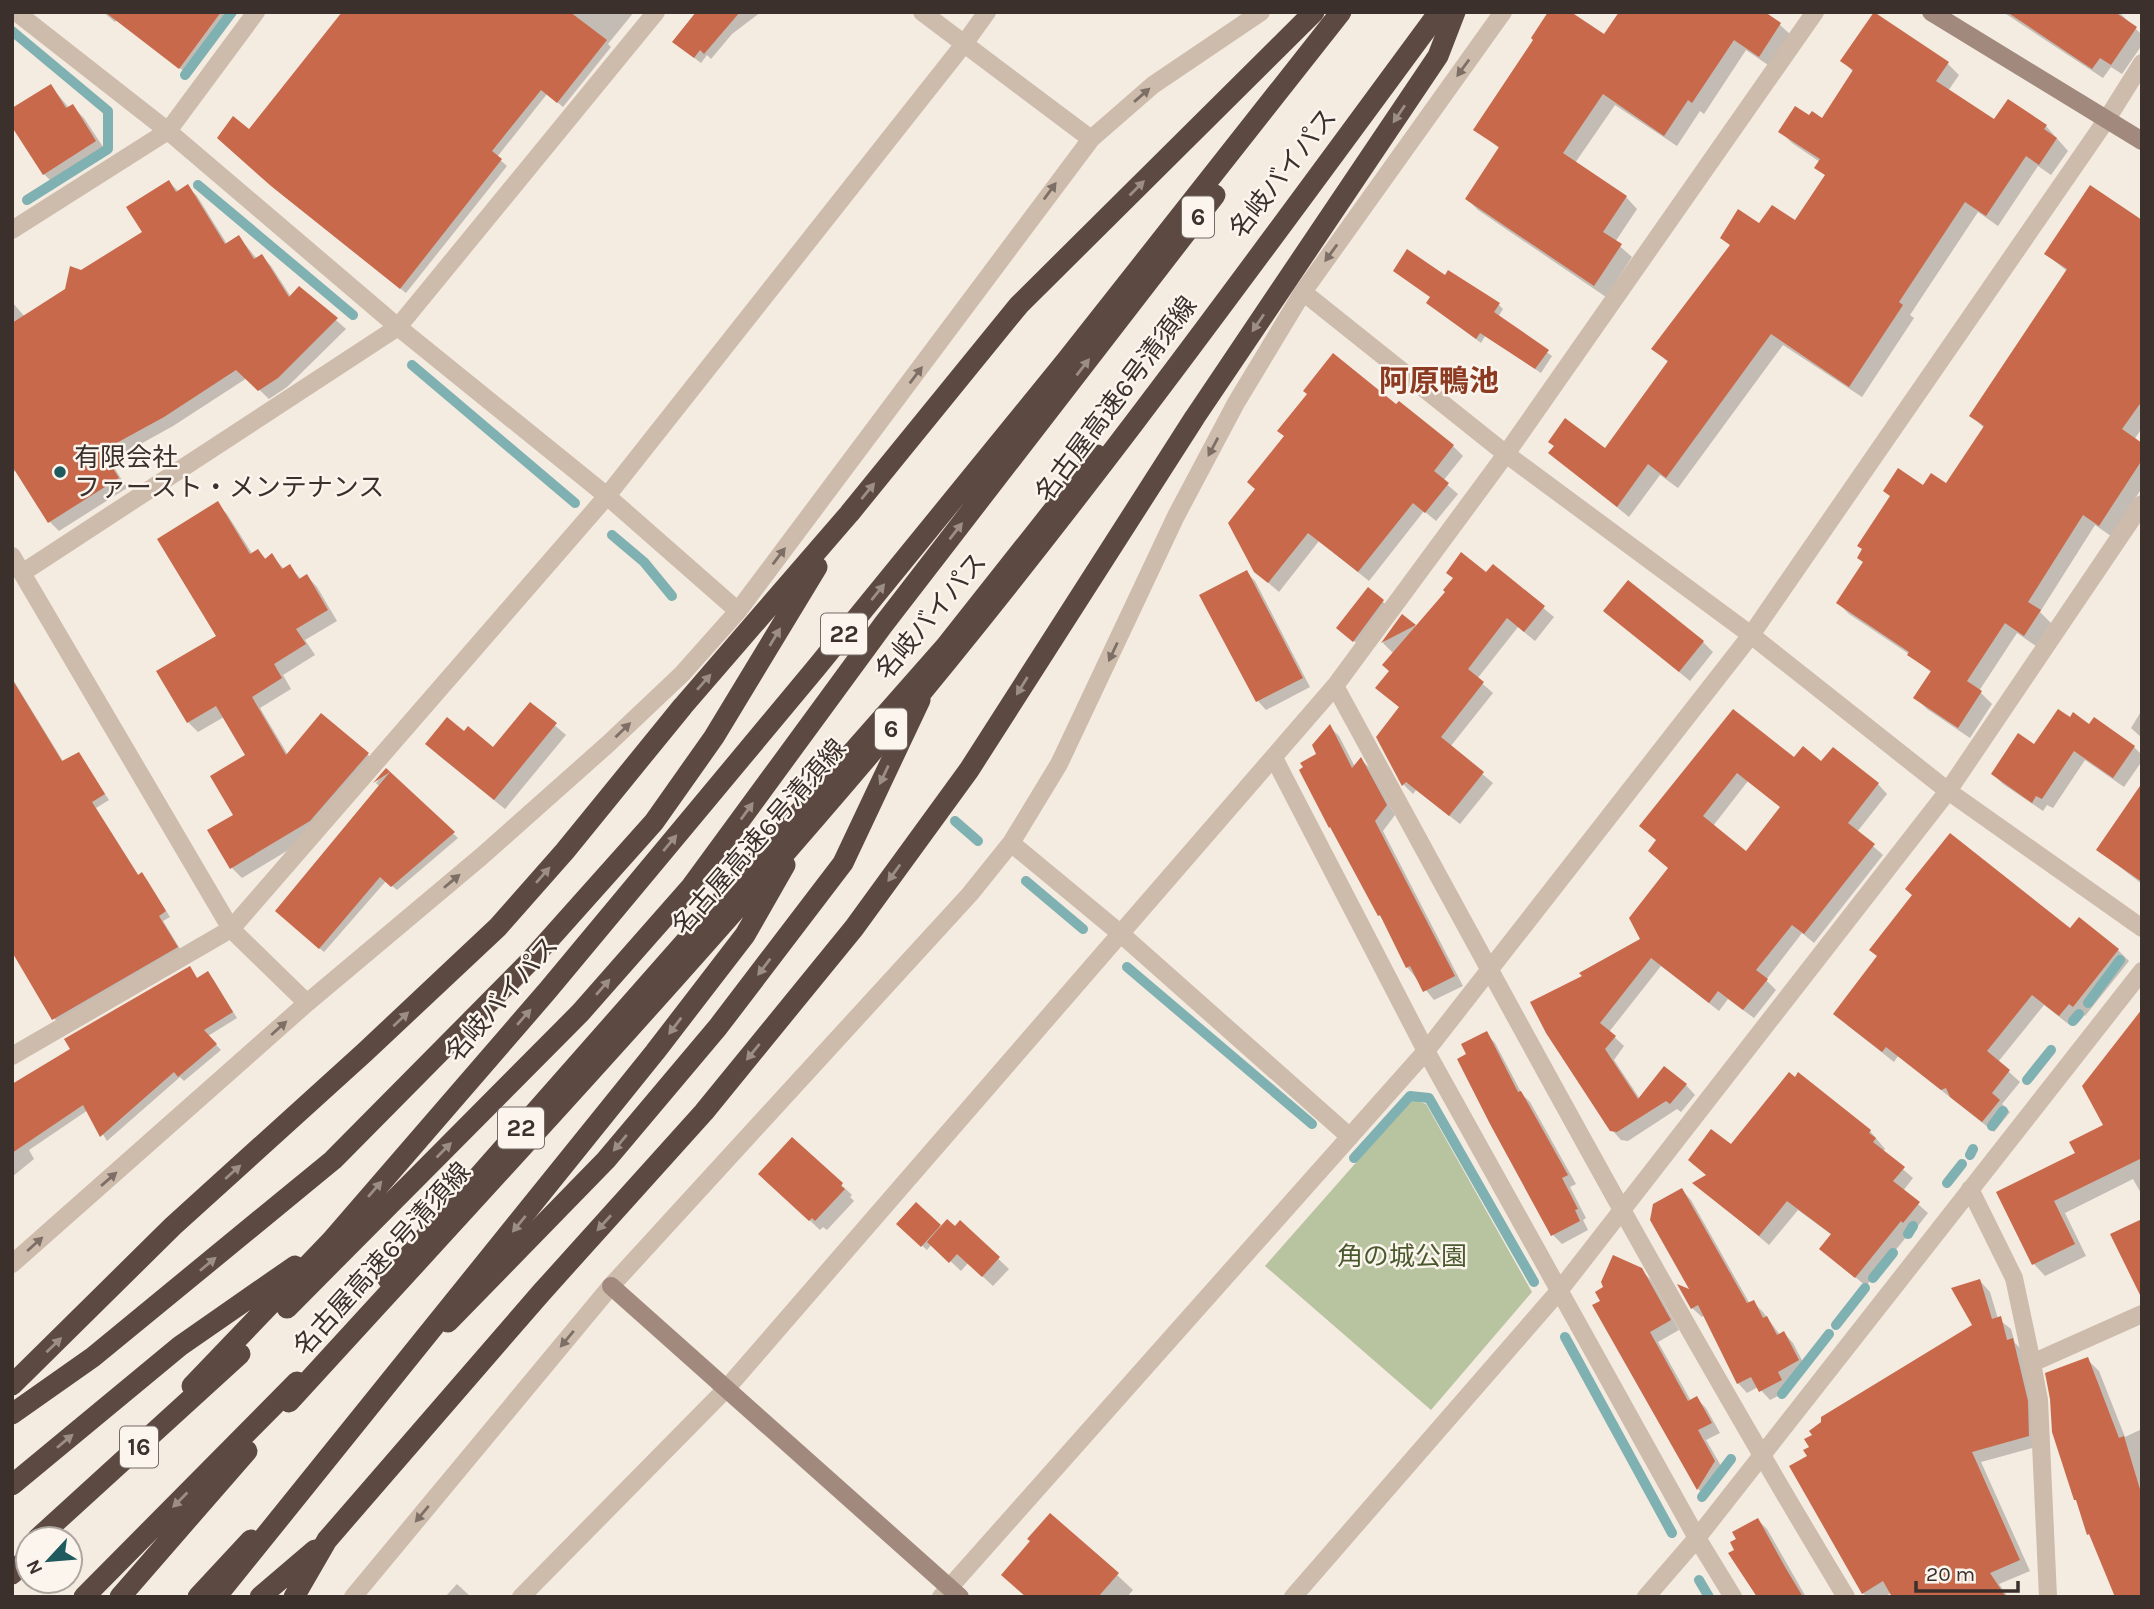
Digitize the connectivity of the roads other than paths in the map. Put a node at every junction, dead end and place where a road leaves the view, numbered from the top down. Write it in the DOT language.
graph roads {
  1 [pos="16,12"];
  2 [pos="256,12"];
  3 [pos="656,12"];
  4 [pos="922,12"];
  5 [pos="987,12"];
  6 [pos="1261,12"];
  7 [pos="1314,12"];
  8 [pos="1341,12"];
  9 [pos="1354,12"];
  10 [pos="1439,12"];
  11 [pos="1445,12"];
  12 [pos="1455,12"];
  13 [pos="1503,12"];
  14 [pos="1815,12"];
  15 [pos="1931,12"];
  16 [pos="964,44"];
  17 [pos="2142,64"];
  18 [pos="2107,119"];
  19 [pos="168,131"];
  20 [pos="1091,139"];
  21 [pos="2142,141"];
  22 [pos="12,230"];
  23 [pos="1303,292"];
  24 [pos="398,327"];
  25 [pos="1506,454"];
  26 [pos="607,496"];
  27 [pos="2142,504"];
  28 [pos="849,514"];
  29 [pos="12,556"];
  30 [pos="22,573"];
  31 [pos="738,611"];
  32 [pos="1751,635"];
  33 [pos="945,647"];
  34 [pos="1335,686"];
  35 [pos="1274,758"];
  36 [pos="1948,791"];
  37 [pos="806,826"];
  38 [pos="1011,843"];
  39 [pos="2142,928"];
  40 [pos="231,929"];
  41 [pos="1121,934"];
  42 [pos="1491,970"];
  43 [pos="2142,971"];
  44 [pos="307,1003"];
  45 [pos="15,1048"];
  46 [pos="1426,1051"];
  47 [pos="1350,1137"];
  48 [pos="1970,1189"];
  49 [pos="1620,1209"];
  50 [pos="331,1241"];
  51 [pos="12,1264"];
  52 [pos="611,1286"];
  53 [pos="1559,1291"];
  54 [pos="155,1307"];
  55 [pos="2142,1314"];
  56 [pos="240,1354"];
  57 [pos="2032,1363"];
  58 [pos="12,1387"];
  59 [pos="726,1389"];
  60 [pos="12,1414"];
  61 [pos="1761,1456"];
  62 [pos="12,1485"];
  63 [pos="52,1525"];
  64 [pos="59,1525"];
  65 [pos="1697,1538"];
  66 [pos="327,1540"];
  67 [pos="950,1594"];
  68 [pos="84,1597"];
  69 [pos="120,1597"];
  70 [pos="198,1597"];
  71 [pos="216,1597"];
  72 [pos="260,1597"];
  73 [pos="294,1597"];
  74 [pos="353,1597"];
  75 [pos="521,1597"];
  76 [pos="1293,1597"];
  77 [pos="1646,1597"];
  78 [pos="1733,1597"];
  79 [pos="1846,1597"];
  80 [pos="2048,1597"];
  1 -- 19 [label="street"];
  2 -- 19 [label="street"];
  3 -- 24 [label="street"];
  4 -- 16 [label="street"];
  5 -- 16 [label="street"];
  20 -- 6 [label="street, one-way"];
  28 -- 7 [label="highway, one-way"];
  50 -- 8 [label="highway, 名岐バイパス / 22, one-way"];
  56 -- 9 [label="highway, 名古屋高速6号清須線 / 6, one-way"];
  10 -- 37 [label="highway, 名古屋高速6号清須線 / 6, bridge"];
  11 -- 33 [label="highway, 名岐バイパス / 22"];
  12 -- 66 [label="highway, one-way"];
  13 -- 23 [label="street, one-way"];
  14 -- 25 [label="street"];
  15 -- 18 [label="street"];
  16 -- 20 [label="street"];
  16 -- 26 [label="street"];
  17 -- 18 [label="street"];
  18 -- 21 [label="street"];
  18 -- 32 [label="street"];
  19 -- 22 [label="street"];
  19 -- 24 [label="street"];
  31 -- 20 [label="street, one-way"];
  23 -- 25 [label="street"];
  23 -- 38 [label="street, one-way"];
  24 -- 26 [label="street"];
  24 -- 30 [label="street"];
  25 -- 32 [label="street"];
  25 -- 34 [label="street"];
  26 -- 31 [label="street"];
  26 -- 40 [label="street"];
  27 -- 36 [label="street"];
  54 -- 28 [label="highway, one-way"];
  58 -- 28 [label="highway, one-way"];
  29 -- 30 [label="street"];
  30 -- 40 [label="street"];
  44 -- 31 [label="street, one-way"];
  32 -- 36 [label="street"];
  32 -- 42 [label="street"];
  33 -- 68 [label="highway, 名岐バイパス / 22, one-way"];
  33 -- 70 [label="highway, 22, one-way"];
  34 -- 35 [label="street"];
  34 -- 42 [label="street"];
  35 -- 41 [label="street"];
  35 -- 46 [label="street"];
  36 -- 39 [label="street"];
  36 -- 49 [label="street"];
  37 -- 69 [label="highway, 名古屋高速6号清須線 / 6, bridge"];
  37 -- 71 [label="highway, one-way, bridge"];
  38 -- 41 [label="street"];
  38 -- 52 [label="street"];
  40 -- 44 [label="street"];
  40 -- 45 [label="street"];
  41 -- 47 [label="street"];
  41 -- 59 [label="street"];
  42 -- 46 [label="street"];
  42 -- 49 [label="street"];
  43 -- 48 [label="street"];
  51 -- 44 [label="street, one-way"];
  46 -- 47 [label="street"];
  46 -- 53 [label="street"];
  47 -- 67 [label="street"];
  48 -- 57 [label="street"];
  48 -- 61 [label="street"];
  49 -- 53 [label="street"];
  49 -- 61 [label="street"];
  62 -- 50 [label="highway, 22, one-way"];
  50 -- 64 [label="highway, 名岐バイパス / 22"];
  52 -- 59 [label="street"];
  52 -- 74 [label="street, one-way"];
  53 -- 65 [label="street"];
  53 -- 76 [label="street"];
  54 -- 58 [label="highway"];
  54 -- 60 [label="highway"];
  55 -- 57 [label="street"];
  56 -- 63 [label="highway, 16, bridge"];
  57 -- 80 [label="street"];
  59 -- 67 [label="street"];
  59 -- 75 [label="street"];
  61 -- 65 [label="street"];
  61 -- 79 [label="street"];
  65 -- 77 [label="street"];
  65 -- 78 [label="street"];
  66 -- 72 [label="highway"];
  66 -- 73 [label="highway"];
}
